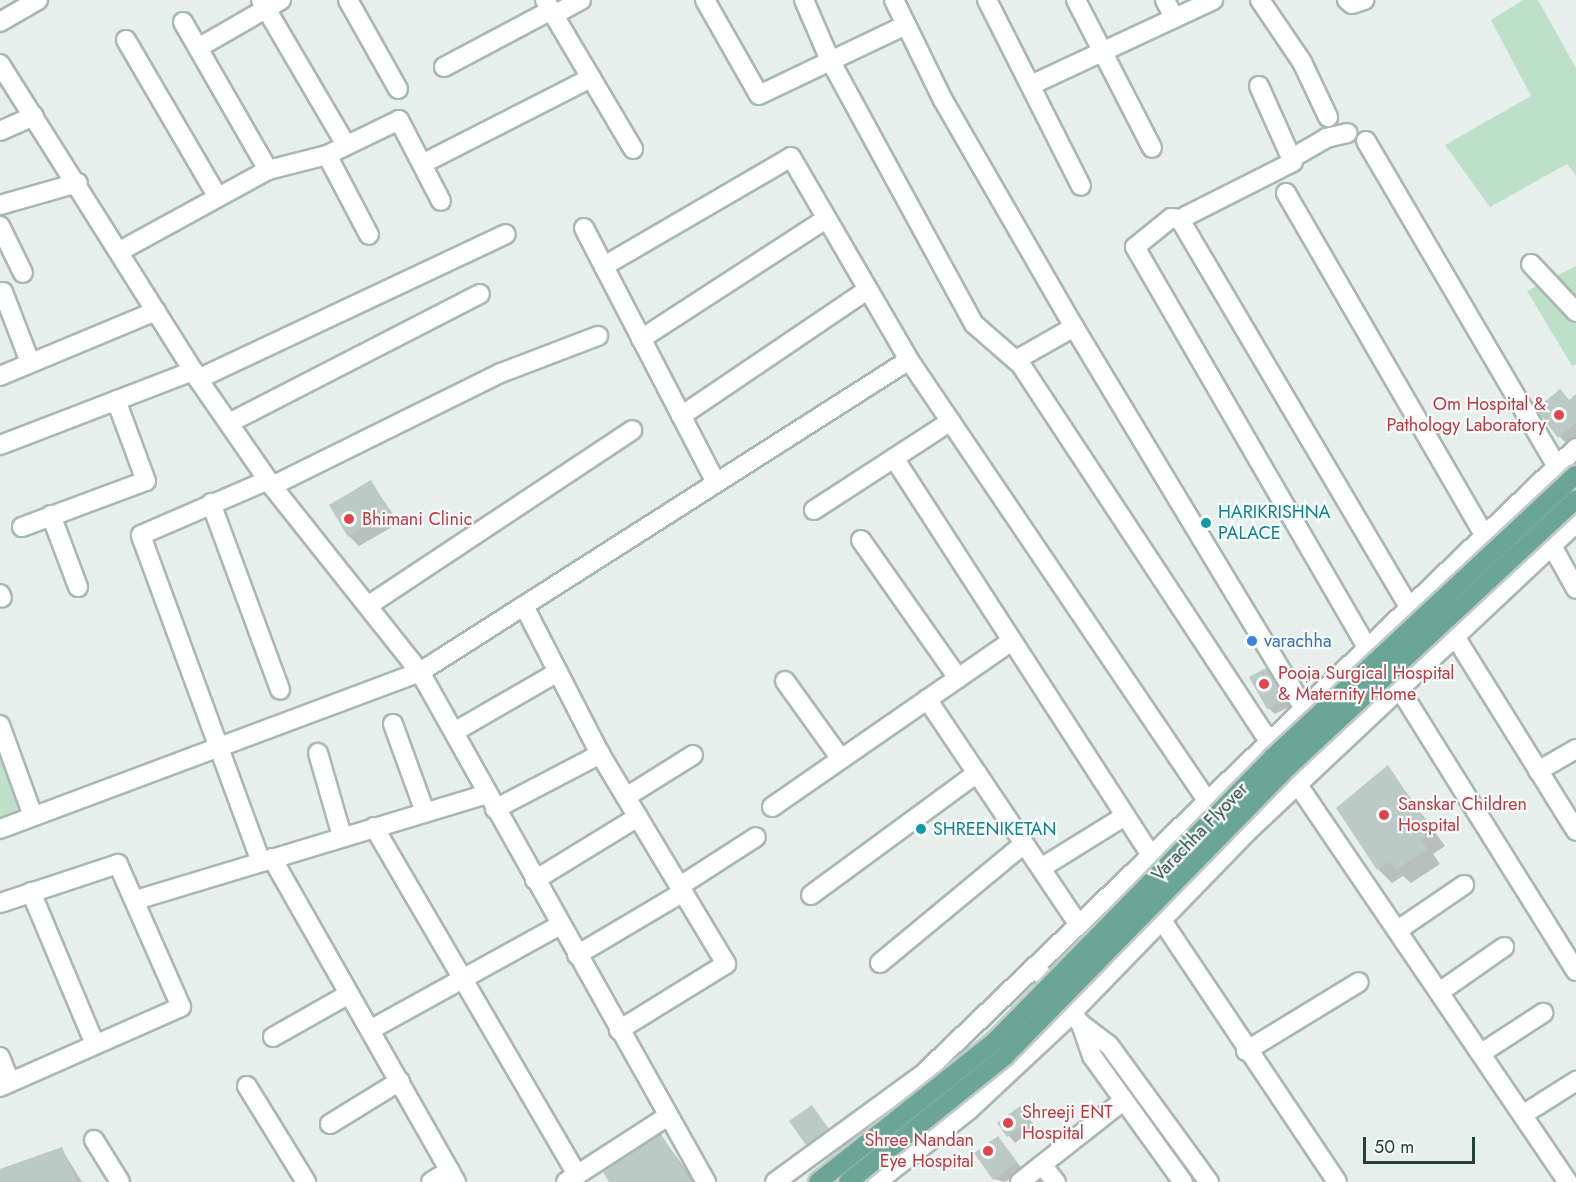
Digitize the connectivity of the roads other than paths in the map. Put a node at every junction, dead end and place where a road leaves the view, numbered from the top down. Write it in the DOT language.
graph roads {
  1 [pos="38,0"];
  2 [pos="348,0"];
  3 [pos="581,0"];
  4 [pos="705,0"];
  5 [pos="804,0"];
  6 [pos="894,0"];
  7 [pos="987,0"];
  8 [pos="1076,0"];
  9 [pos="1165,0"];
  10 [pos="1213,0"];
  11 [pos="1260,0"];
  12 [pos="1347,0"];
  13 [pos="1364,0"];
  14 [pos="270,3"];
  15 [pos="550,8"];
  16 [pos="1174,18"];
  17 [pos="0,22"];
  18 [pos="183,22"];
  19 [pos="906,25"];
  20 [pos="126,40"];
  21 [pos="198,48"];
  22 [pos="1104,52"];
  23 [pos="830,60"];
  24 [pos="0,64"];
  25 [pos="444,67"];
  26 [pos="591,78"];
  27 [pos="1031,85"];
  28 [pos="1259,86"];
  29 [pos="398,89"];
  30 [pos="34,116"];
  31 [pos="1329,117"];
  32 [pos="0,131"];
  33 [pos="1347,133"];
  34 [pos="1366,141"];
  35 [pos="346,145"];
  36 [pos="1152,148"];
  37 [pos="633,149"];
  38 [pos="327,155"];
  39 [pos="1292,158"];
  40 [pos="422,164"];
  41 [pos="268,170"];
  42 [pos="78,183"];
  43 [pos="1081,186"];
  44 [pos="1286,193"];
  45 [pos="217,196"];
  46 [pos="441,201"];
  47 [pos="0,204"];
  48 [pos="826,219"];
  49 [pos="1182,219"];
  50 [pos="0,226"];
  51 [pos="584,228"];
  52 [pos="506,234"];
  53 [pos="369,235"];
  54 [pos="120,251"];
  55 [pos="1531,264"];
  56 [pos="604,266"];
  57 [pos="23,273"];
  58 [pos="867,290"];
  59 [pos="3,292"];
  60 [pos="480,294"];
  61 [pos="156,311"];
  62 [pos="1576,312"];
  63 [pos="1074,327"];
  64 [pos="598,336"];
  65 [pos="641,339"];
  66 [pos="909,360"];
  67 [pos="1016,360"];
  68 [pos="30,362"];
  69 [pos="195,375"];
  70 [pos="0,376"];
  71 [pos="116,400"];
  72 [pos="681,416"];
  73 [pos="951,421"];
  74 [pos="229,423"];
  75 [pos="632,430"];
  76 [pos="0,445"];
  77 [pos="1576,448"];
  78 [pos="894,458"];
  79 [pos="1557,466"];
  80 [pos="1576,475"];
  81 [pos="270,483"];
  82 [pos="716,483"];
  83 [pos="1576,499"];
  84 [pos="211,503"];
  85 [pos="814,510"];
  86 [pos="51,515"];
  87 [pos="1576,523"];
  88 [pos="22,527"];
  89 [pos="1485,536"];
  90 [pos="861,540"];
  91 [pos="1552,546"];
  92 [pos="78,586"];
  93 [pos="1576,589"];
  94 [pos="369,605"];
  95 [pos="524,606"];
  96 [pos="1410,608"];
  97 [pos="1456,638"];
  98 [pos="1012,641"];
  99 [pos="1366,650"];
  100 [pos="420,672"];
  101 [pos="558,672"];
  102 [pos="958,678"];
  103 [pos="785,681"];
  104 [pos="1402,688"];
  105 [pos="280,690"];
  106 [pos="927,699"];
  107 [pos="1305,710"];
  108 [pos="393,724"];
  109 [pos="0,725"];
  110 [pos="454,732"];
  111 [pos="1270,743"];
  112 [pos="1576,749"];
  113 [pos="219,751"];
  114 [pos="318,753"];
  115 [pos="600,754"];
  116 [pos="693,755"];
  117 [pos="841,759"];
  118 [pos="1538,771"];
  119 [pos="977,773"];
  120 [pos="1298,785"];
  121 [pos="626,797"];
  122 [pos="491,802"];
  123 [pos="1208,802"];
  124 [pos="772,807"];
  125 [pos="425,812"];
  126 [pos="33,816"];
  127 [pos="1125,816"];
  128 [pos="638,817"];
  129 [pos="374,827"];
  130 [pos="0,829"];
  131 [pos="1576,831"];
  132 [pos="342,836"];
  133 [pos="756,837"];
  134 [pos="1024,844"];
  135 [pos="1151,856"];
  136 [pos="267,860"];
  137 [pos="1041,868"];
  138 [pos="535,880"];
  139 [pos="1464,885"];
  140 [pos="682,889"];
  141 [pos="31,892"];
  142 [pos="811,894"];
  143 [pos="136,900"];
  144 [pos="0,903"];
  145 [pos="1161,919"];
  146 [pos="560,925"];
  147 [pos="1079,925"];
  148 [pos="1398,930"];
  149 [pos="1504,947"];
  150 [pos="577,955"];
  151 [pos="880,963"];
  152 [pos="1035,966"];
  153 [pos="1576,971"];
  154 [pos="462,977"];
  155 [pos="1359,982"];
  156 [pos="1441,991"];
  157 [pos="349,994"];
  158 [pos="1543,1012"];
  159 [pos="1077,1018"];
  160 [pos="370,1030"];
  161 [pos="619,1030"];
  162 [pos="273,1037"];
  163 [pos="95,1044"];
  164 [pos="1246,1051"];
  165 [pos="1483,1052"];
  166 [pos="0,1057"];
  167 [pos="400,1081"];
  168 [pos="1576,1081"];
  169 [pos="5,1084"];
  170 [pos="247,1086"];
  171 [pos="1123,1101"];
  172 [pos="1524,1114"];
  173 [pos="668,1116"];
  174 [pos="330,1124"];
  175 [pos="94,1140"];
  176 [pos="1042,1165"];
  177 [pos="453,1176"];
  178 [pos="572,1178"];
  179 [pos="120,1182"];
  180 [pos="306,1182"];
  181 [pos="431,1182"];
  182 [pos="706,1182"];
  183 [pos="775,1182"];
  184 [pos="818,1182"];
  185 [pos="848,1182"];
  186 [pos="877,1182"];
  187 [pos="1020,1182"];
  188 [pos="1056,1182"];
  189 [pos="1183,1182"];
  190 [pos="1209,1182"];
  191 [pos="1336,1182"];
  192 [pos="1568,1182"];
  1 -- 17 [label="street"];
  2 -- 29 [label="street"];
  3 -- 15 [label="street"];
  4 -- 23 [label="street"];
  5 -- 23 [label="street"];
  6 -- 19 [label="street"];
  7 -- 27 [label="street"];
  8 -- 22 [label="street"];
  9 -- 16 [label="street"];
  10 -- 16 [label="street"];
  11 -- 31 [label="street"];
  12 -- 13 [label="street"];
  14 -- 21 [label="street"];
  14 -- 35 [label="street"];
  15 -- 25 [label="street"];
  15 -- 26 [label="street"];
  16 -- 22 [label="street"];
  18 -- 21 [label="street"];
  19 -- 23 [label="street"];
  19 -- 63 [label="street"];
  20 -- 45 [label="street"];
  21 -- 41 [label="street"];
  22 -- 27 [label="street"];
  22 -- 36 [label="street"];
  23 -- 67 [label="street"];
  24 -- 30 [label="street"];
  26 -- 37 [label="street"];
  26 -- 40 [label="street"];
  27 -- 43 [label="street"];
  28 -- 39 [label="street"];
  30 -- 32 [label="street"];
  30 -- 42 [label="street"];
  33 -- 39 [label="street"];
  34 -- 79 [label="street"];
  35 -- 38 [label="street"];
  35 -- 40 [label="street"];
  38 -- 41 [label="street"];
  38 -- 53 [label="street"];
  39 -- 49 [label="street"];
  40 -- 46 [label="street"];
  41 -- 45 [label="street"];
  42 -- 47 [label="street"];
  42 -- 54 [label="street"];
  44 -- 89 [label="street"];
  45 -- 54 [label="street"];
  48 -- 56 [label="street"];
  48 -- 58 [label="street"];
  48 -- 65 [label="street"];
  49 -- 96 [label="street"];
  49 -- 99 [label="street"];
  50 -- 57 [label="street"];
  51 -- 56 [label="street"];
  52 -- 69 [label="street"];
  54 -- 61 [label="street"];
  55 -- 62 [label="street"];
  56 -- 65 [label="street"];
  58 -- 66 [label="street"];
  58 -- 72 [label="street"];
  59 -- 68 [label="street"];
  60 -- 74 [label="street"];
  61 -- 68 [label="street"];
  61 -- 69 [label="street"];
  63 -- 67 [label="street"];
  63 -- 107 [label="street"];
  64 -- 81 [label="street"];
  65 -- 72 [label="street"];
  66 -- 73 [label="street"];
  66 -- 82 [label="street"];
  67 -- 111 [label="street"];
  68 -- 70 [label="street"];
  69 -- 71 [label="street"];
  69 -- 74 [label="street"];
  71 -- 76 [label="street"];
  71 -- 86 [label="street"];
  72 -- 82 [label="street"];
  73 -- 78 [label="street"];
  73 -- 123 [label="street"];
  74 -- 81 [label="street"];
  75 -- 94 [label="street"];
  77 -- 79 [label="street"];
  78 -- 85 [label="street"];
  78 -- 98 [label="street"];
  79 -- 89 [label="street"];
  80 -- 184 [label="main road, Varachha Flyover, bridge"];
  81 -- 84 [label="street"];
  81 -- 94 [label="street"];
  82 -- 95 [label="street"];
  83 -- 185 [label="main road, Varachha Flyover, bridge"];
  84 -- 105 [label="street"];
  84 -- 113 [label="street"];
  86 -- 88 [label="street"];
  86 -- 92 [label="street"];
  87 -- 91 [label="street"];
  89 -- 96 [label="street"];
  90 -- 102 [label="street"];
  91 -- 93 [label="street"];
  91 -- 97 [label="street"];
  94 -- 100 [label="street"];
  95 -- 100 [label="street"];
  95 -- 101 [label="street"];
  96 -- 99 [label="street"];
  97 -- 104 [label="street"];
  97 -- 118 [label="street"];
  98 -- 102 [label="street"];
  98 -- 127 [label="street"];
  99 -- 104 [label="street"];
  99 -- 107 [label="street"];
  100 -- 110 [label="street"];
  100 -- 113 [label="street"];
  101 -- 110 [label="street"];
  101 -- 115 [label="street"];
  102 -- 106 [label="street"];
  103 -- 117 [label="street"];
  104 -- 120 [label="street"];
  104 -- 153 [label="street"];
  106 -- 117 [label="street"];
  106 -- 119 [label="street"];
  107 -- 111 [label="street"];
  108 -- 125 [label="street"];
  109 -- 126 [label="street"];
  110 -- 122 [label="street"];
  111 -- 123 [label="street"];
  112 -- 118 [label="street"];
  113 -- 126 [label="street"];
  113 -- 136 [label="street"];
  114 -- 132 [label="street"];
  115 -- 121 [label="street"];
  115 -- 122 [label="street"];
  116 -- 121 [label="street"];
  117 -- 124 [label="street"];
  118 -- 131 [label="street"];
  119 -- 134 [label="street"];
  119 -- 142 [label="street"];
  120 -- 145 [label="street"];
  120 -- 148 [label="street"];
  121 -- 128 [label="street"];
  122 -- 125 [label="street"];
  122 -- 138 [label="street"];
  123 -- 135 [label="street"];
  125 -- 129 [label="street"];
  126 -- 130 [label="street"];
  127 -- 135 [label="street"];
  127 -- 137 [label="street"];
  128 -- 138 [label="street"];
  128 -- 140 [label="street"];
  129 -- 132 [label="street"];
  129 -- 154 [label="street"];
  132 -- 136 [label="street"];
  133 -- 140 [label="street"];
  134 -- 137 [label="street"];
  134 -- 151 [label="street"];
  135 -- 147 [label="street"];
  136 -- 143 [label="street"];
  136 -- 157 [label="street"];
  137 -- 147 [label="street"];
  138 -- 146 [label="street"];
  139 -- 148 [label="street"];
  140 -- 150 [label="street"];
  140 -- 161 [label="street"];
  141 -- 143 [label="street"];
  141 -- 144 [label="street"];
  141 -- 163 [label="street"];
  143 -- 163 [label="street"];
  145 -- 159 [label="street"];
  145 -- 164 [label="street"];
  146 -- 150 [label="street"];
  146 -- 154 [label="street"];
  147 -- 152 [label="street"];
  148 -- 156 [label="street"];
  149 -- 156 [label="street"];
  150 -- 161 [label="street"];
  152 -- 159 [label="street"];
  152 -- 183 [label="street"];
  154 -- 160 [label="street"];
  154 -- 178 [label="street"];
  155 -- 164 [label="street"];
  156 -- 165 [label="street"];
  157 -- 160 [label="street"];
  157 -- 162 [label="street"];
  158 -- 165 [label="street"];
  159 -- 171 [label="street"];
  159 -- 186 [label="street"];
  159 -- 190 [label="street"];
  160 -- 167 [label="street"];
  161 -- 173 [label="street"];
  163 -- 169 [label="street"];
  164 -- 191 [label="street"];
  165 -- 172 [label="street"];
  166 -- 169 [label="street"];
  167 -- 174 [label="street"];
  167 -- 177 [label="street"];
  168 -- 172 [label="street"];
  170 -- 180 [label="street"];
  171 -- 176 [label="street"];
  171 -- 189 [label="street"];
  172 -- 192 [label="street"];
  173 -- 178 [label="street"];
  173 -- 182 [label="street"];
  175 -- 179 [label="street"];
  176 -- 187 [label="street"];
  176 -- 188 [label="street"];
  177 -- 181 [label="street"];
}
